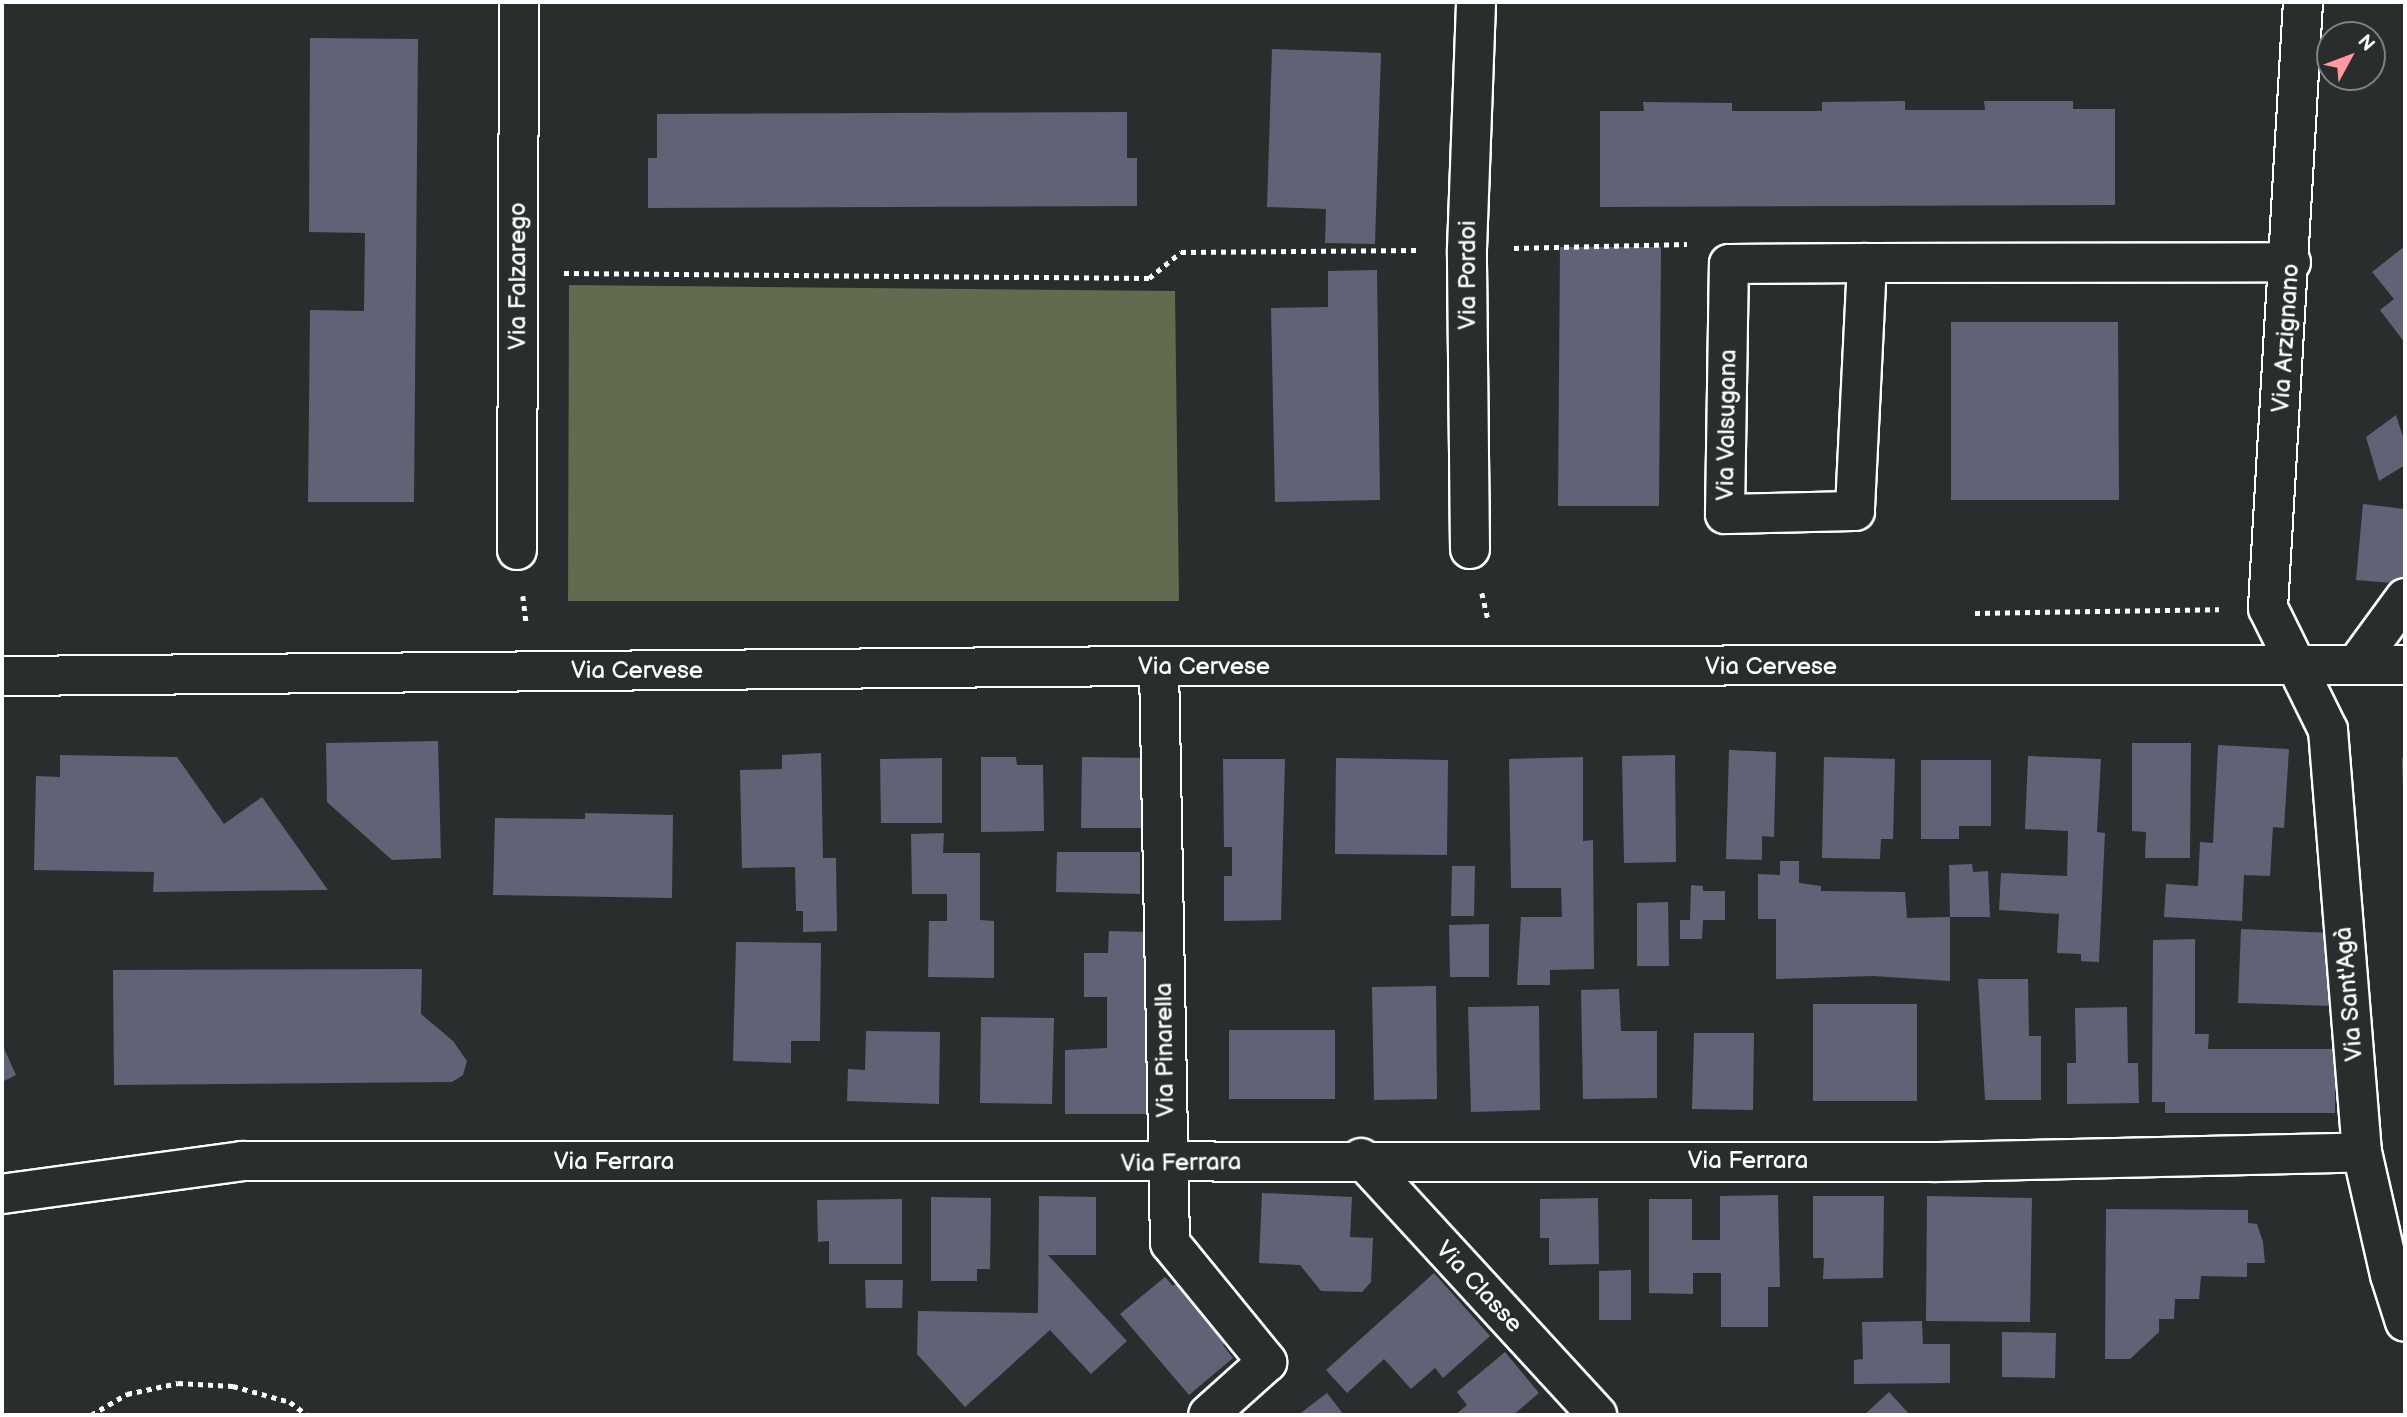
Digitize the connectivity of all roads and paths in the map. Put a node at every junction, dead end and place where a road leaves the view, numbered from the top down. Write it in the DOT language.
graph roads {
  1 [pos="519,2"];
  2 [pos="1476,2"];
  3 [pos="2303,2"];
  4 [pos="1467,249"];
  5 [pos="2291,262"];
  6 [pos="1867,263"];
  7 [pos="1729,264"];
  8 [pos="518,273"];
  9 [pos="1470,549"];
  10 [pos="517,550"];
  11 [pos="2405,597"];
  12 [pos="2356,665"];
  13 [pos="2405,665"];
  14 [pos="1159,666"];
  15 [pos="2299,668"];
  16 [pos="2,676"];
  17 [pos="2362,1152"];
  18 [pos="1361,1158"];
  19 [pos="1166,1164"];
  20 [pos="2,1194"];
  21 [pos="2405,1322"];
  22 [pos="92,1415"];
  23 [pos="307,1415"];
  24 [pos="1208,1415"];
  25 [pos="1597,1415"];
  1 -- 8 [label="street, Via Falzarego"];
  2 -- 4 [label="street, Via Pordoi"];
  3 -- 5 [label="street, Via Arzignano"];
  4 -- 7 [label="path"];
  4 -- 8 [label="path"];
  4 -- 9 [label="street, Via Pordoi"];
  5 -- 6 [label="street"];
  5 -- 15 [label="street, Via Arzignano"];
  6 -- 7 [label="street"];
  6 -- 7 [label="street, Via Valsugana"];
  8 -- 10 [label="street, Via Falzarego"];
  11 -- 12 [label="street"];
  12 -- 13 [label="street, Via Cervese"];
  12 -- 15 [label="street, Via Cervese"];
  14 -- 15 [label="street, Via Cervese"];
  14 -- 16 [label="street, Via Cervese"];
  14 -- 19 [label="street, Via Pinarella"];
  15 -- 17 [label="street, Via Sant'Agà"];
  17 -- 18 [label="street, Via Ferrara"];
  17 -- 21 [label="street, Via Sant'Agà"];
  18 -- 19 [label="street, Via Ferrara"];
  18 -- 25 [label="street, Via Classe"];
  19 -- 20 [label="street, Via Ferrara"];
  19 -- 24 [label="street, Via Pinarella"];
  22 -- 23 [label="path"];
}
